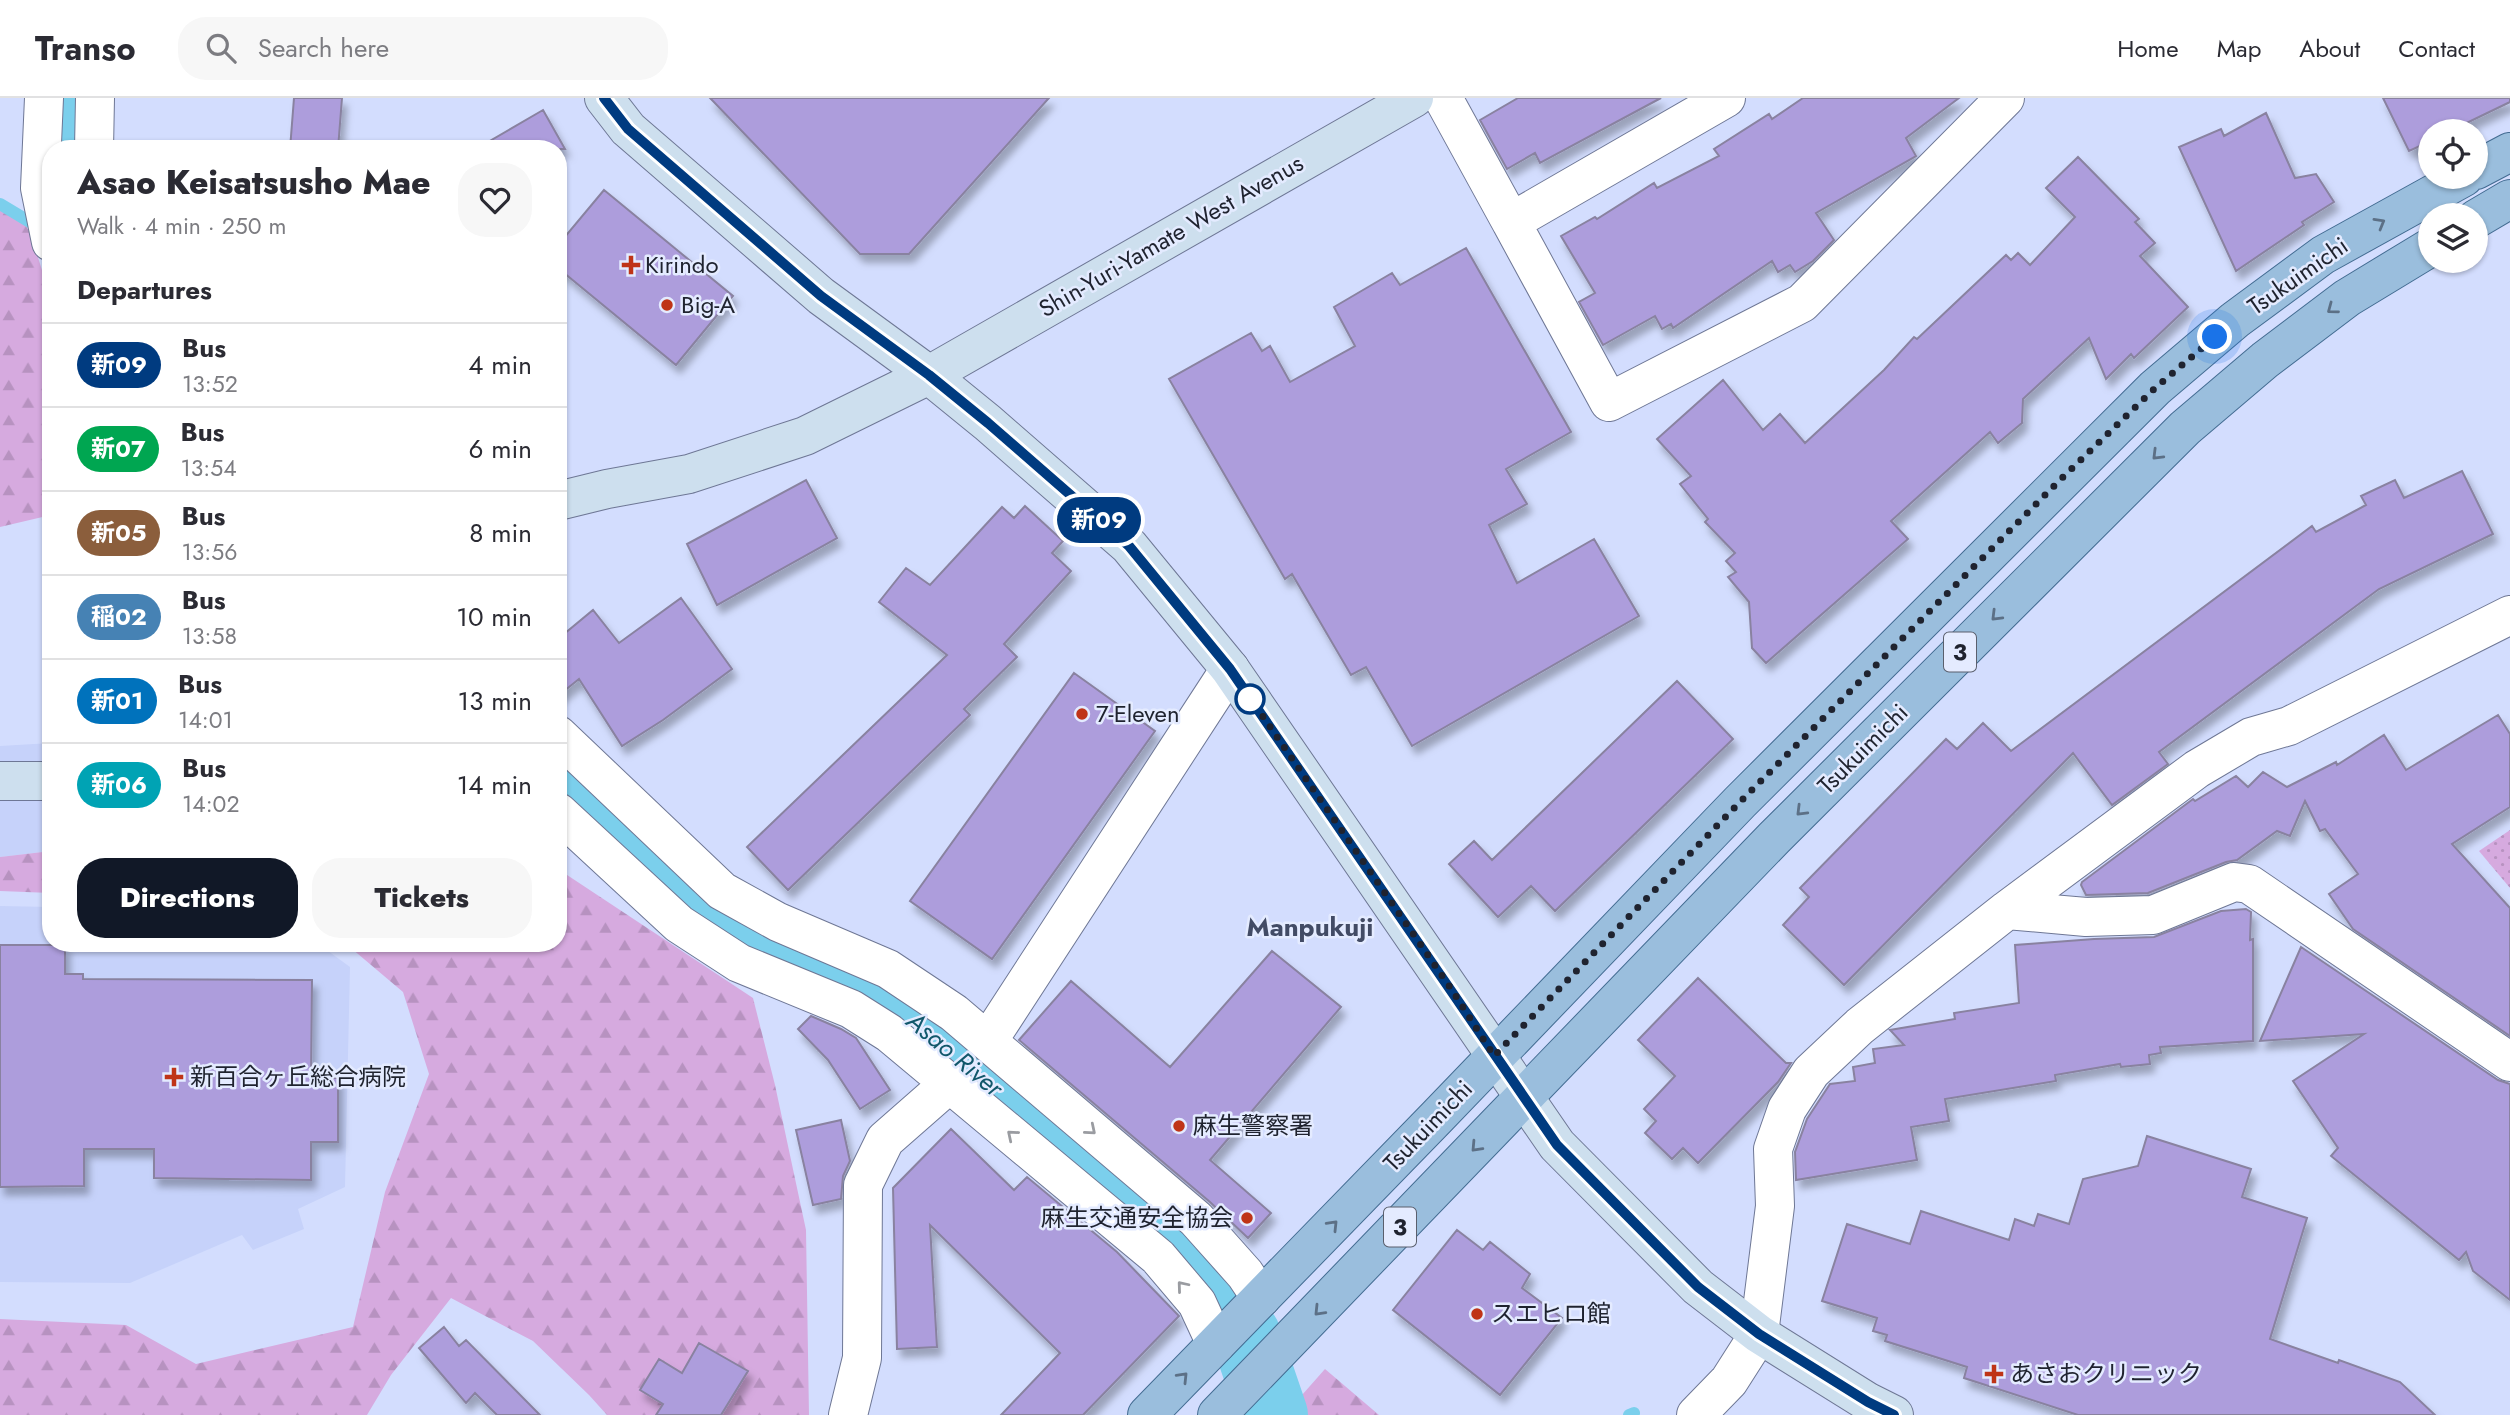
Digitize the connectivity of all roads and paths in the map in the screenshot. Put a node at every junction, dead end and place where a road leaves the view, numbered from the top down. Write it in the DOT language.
graph roads {
  1 [pos="44,98"];
  2 [pos="95,98"];
  3 [pos="604,98"];
  4 [pos="1414,98"];
  5 [pos="1443,98"];
  6 [pos="1726,98"];
  7 [pos="2005,98"];
  8 [pos="42,140"];
  9 [pos="94,140"];
  10 [pos="42,143"];
  11 [pos="2510,152"];
  12 [pos="2488,164"];
  13 [pos="2443,189"];
  14 [pos="42,198"];
  15 [pos="2510,199"];
  16 [pos="2488,212"];
  17 [pos="1511,222"];
  18 [pos="2418,255"];
  19 [pos="929,375"];
  20 [pos="567,499"];
  21 [pos="2510,615"];
  22 [pos="1230,669"];
  23 [pos="567,745"];
  24 [pos="42,780"];
  25 [pos="0,781"];
  26 [pos="567,820"];
  27 [pos="2007,910"];
  28 [pos="988,1041"];
  29 [pos="1494,1056"];
  30 [pos="2510,1062"];
  31 [pos="950,1083"];
  32 [pos="1001,1091"];
  33 [pos="1523,1097"];
  34 [pos="1256,1303"];
  35 [pos="1759,1334"];
  36 [pos="1218,1342"];
  37 [pos="848,1415"];
  38 [pos="1147,1415"];
  39 [pos="1217,1415"];
  40 [pos="1696,1415"];
  41 [pos="1894,1415"];
  1 -- 8 [label="street"];
  2 -- 9 [label="street"];
  3 -- 19 [label="street"];
  4 -- 19 [label="street, Shin-Yuri-Yamate West Avenus"];
  5 -- 17 [label="street"];
  6 -- 17 [label="street"];
  7 -- 17 [label="street"];
  10 -- 14 [label="street"];
  11 -- 12 [label="main road"];
  29 -- 13 [label="main road, Tsukuimichi / 3, one-way"];
  15 -- 16 [label="main road"];
  18 -- 33 [label="main road, Tsukuimichi / 3, one-way"];
  19 -- 20 [label="street, Shin-Yuri-Yamate West Avenus"];
  19 -- 22 [label="street"];
  21 -- 27 [label="street"];
  22 -- 28 [label="street"];
  22 -- 29 [label="street"];
  23 -- 28 [label="street"];
  24 -- 25 [label="street"];
  26 -- 31 [label="street"];
  27 -- 30 [label="street"];
  27 -- 35 [label="street"];
  28 -- 32 [label="street"];
  29 -- 33 [label="street"];
  34 -- 29 [label="main road, Tsukuimichi / 3, one-way"];
  31 -- 32 [label="street"];
  31 -- 37 [label="street"];
  32 -- 34 [label="street, one-way"];
  36 -- 32 [label="street, one-way"];
  33 -- 35 [label="street"];
  33 -- 39 [label="main road, Tsukuimichi / 3, one-way"];
  34 -- 36 [label="main road, Tsukuimichi / 3"];
  35 -- 40 [label="street"];
  35 -- 41 [label="street"];
  38 -- 36 [label="main road, Tsukuimichi / 3, one-way"];
}
